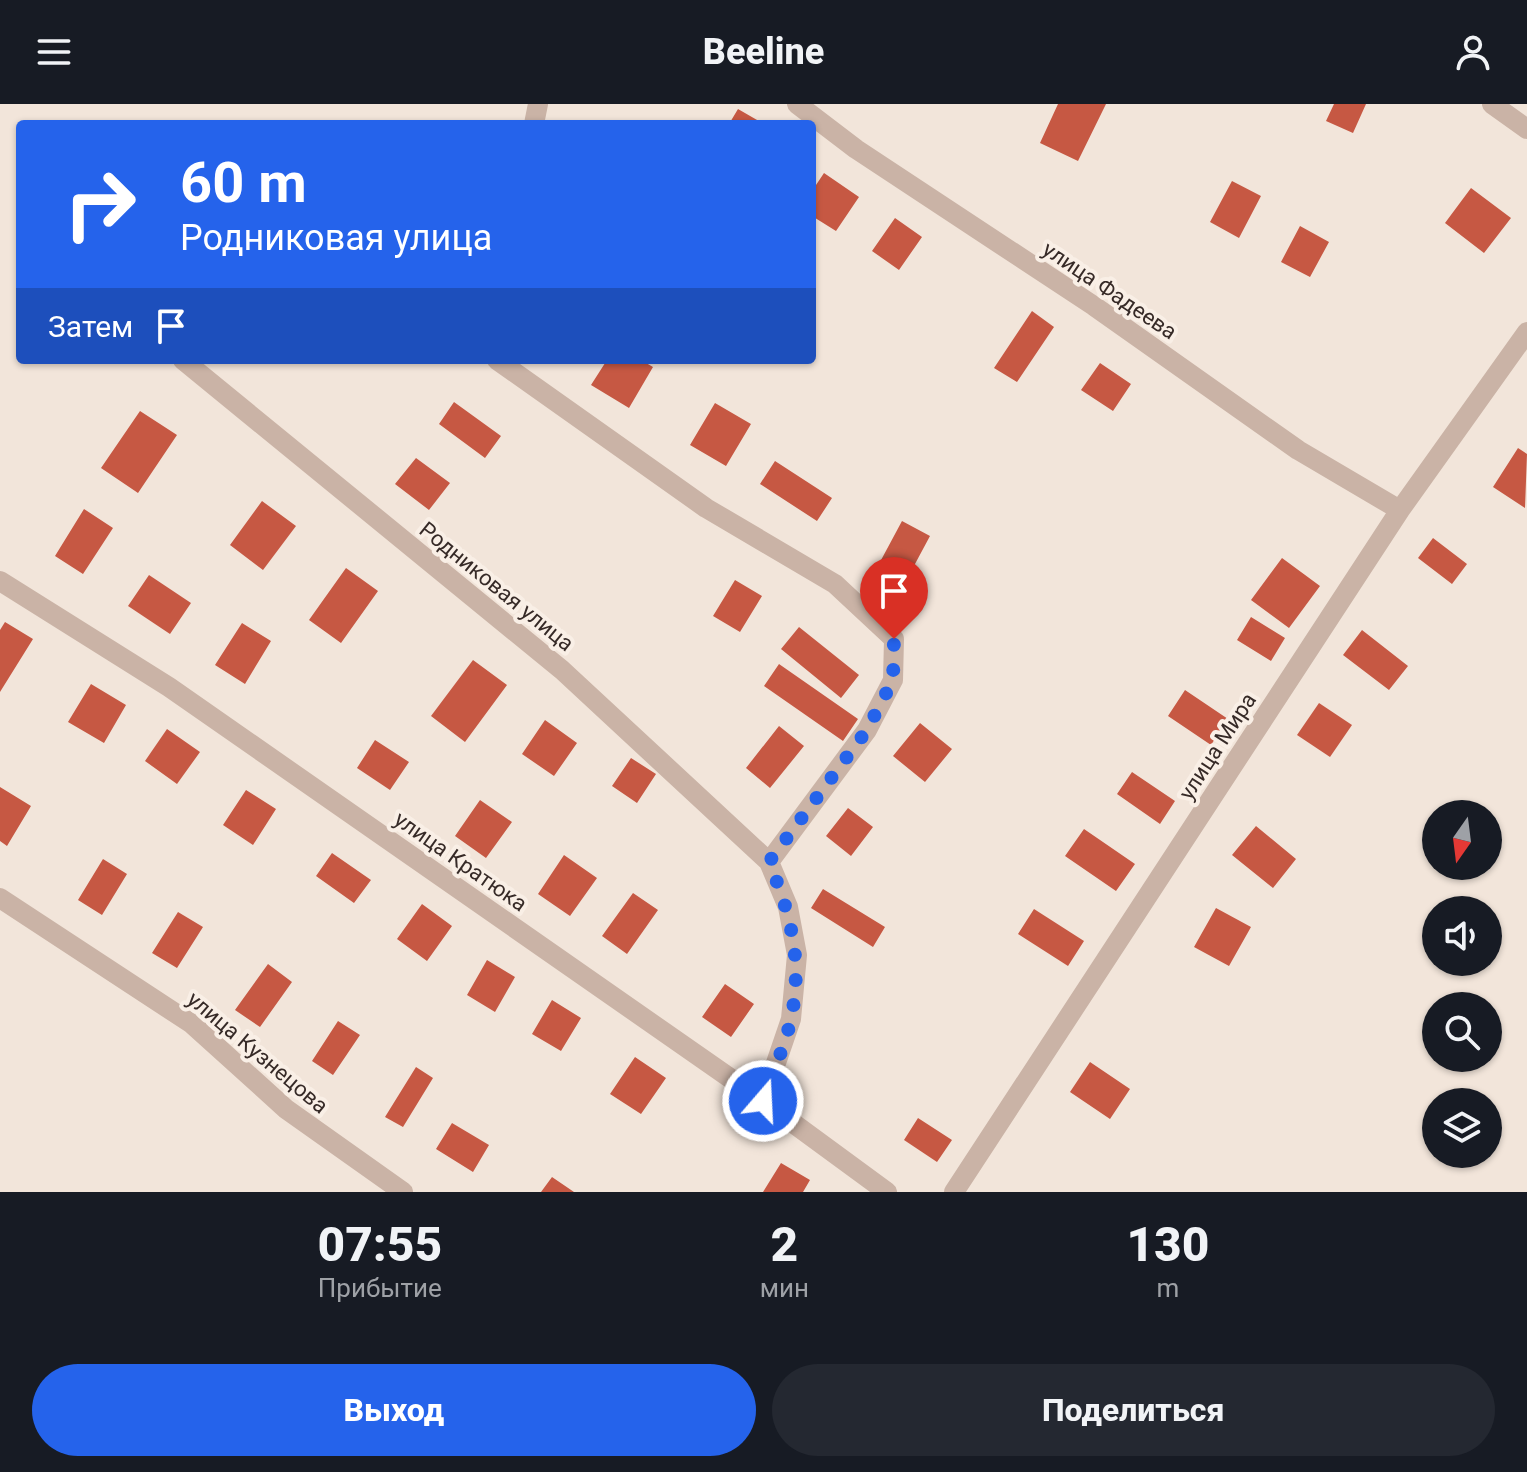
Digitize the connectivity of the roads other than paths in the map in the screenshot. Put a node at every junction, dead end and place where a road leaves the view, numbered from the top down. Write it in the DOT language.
graph roads {
  1 [pos="797,104"];
  2 [pos="1492,104"];
  3 [pos="1527,129"];
  4 [pos="1527,332"];
  5 [pos="188,364"];
  6 [pos="503,364"];
  7 [pos="1400,510"];
  8 [pos="0,581"];
  9 [pos="769,862"];
  10 [pos="0,898"];
  11 [pos="763,1101"];
  12 [pos="403,1192"];
  13 [pos="887,1192"];
  14 [pos="954,1192"];
  1 -- 7 [label="street, улица Фадеева"];
  2 -- 3 [label="street"];
  4 -- 7 [label="street, улица Мира"];
  5 -- 9 [label="street, Родниковая улица"];
  6 -- 9 [label="street"];
  7 -- 14 [label="street, улица Мира"];
  8 -- 11 [label="street, улица Кратюка"];
  9 -- 11 [label="street, Родниковая улица"];
  10 -- 12 [label="street, улица Кузнецова"];
  11 -- 13 [label="street, улица Кратюка"];
}
